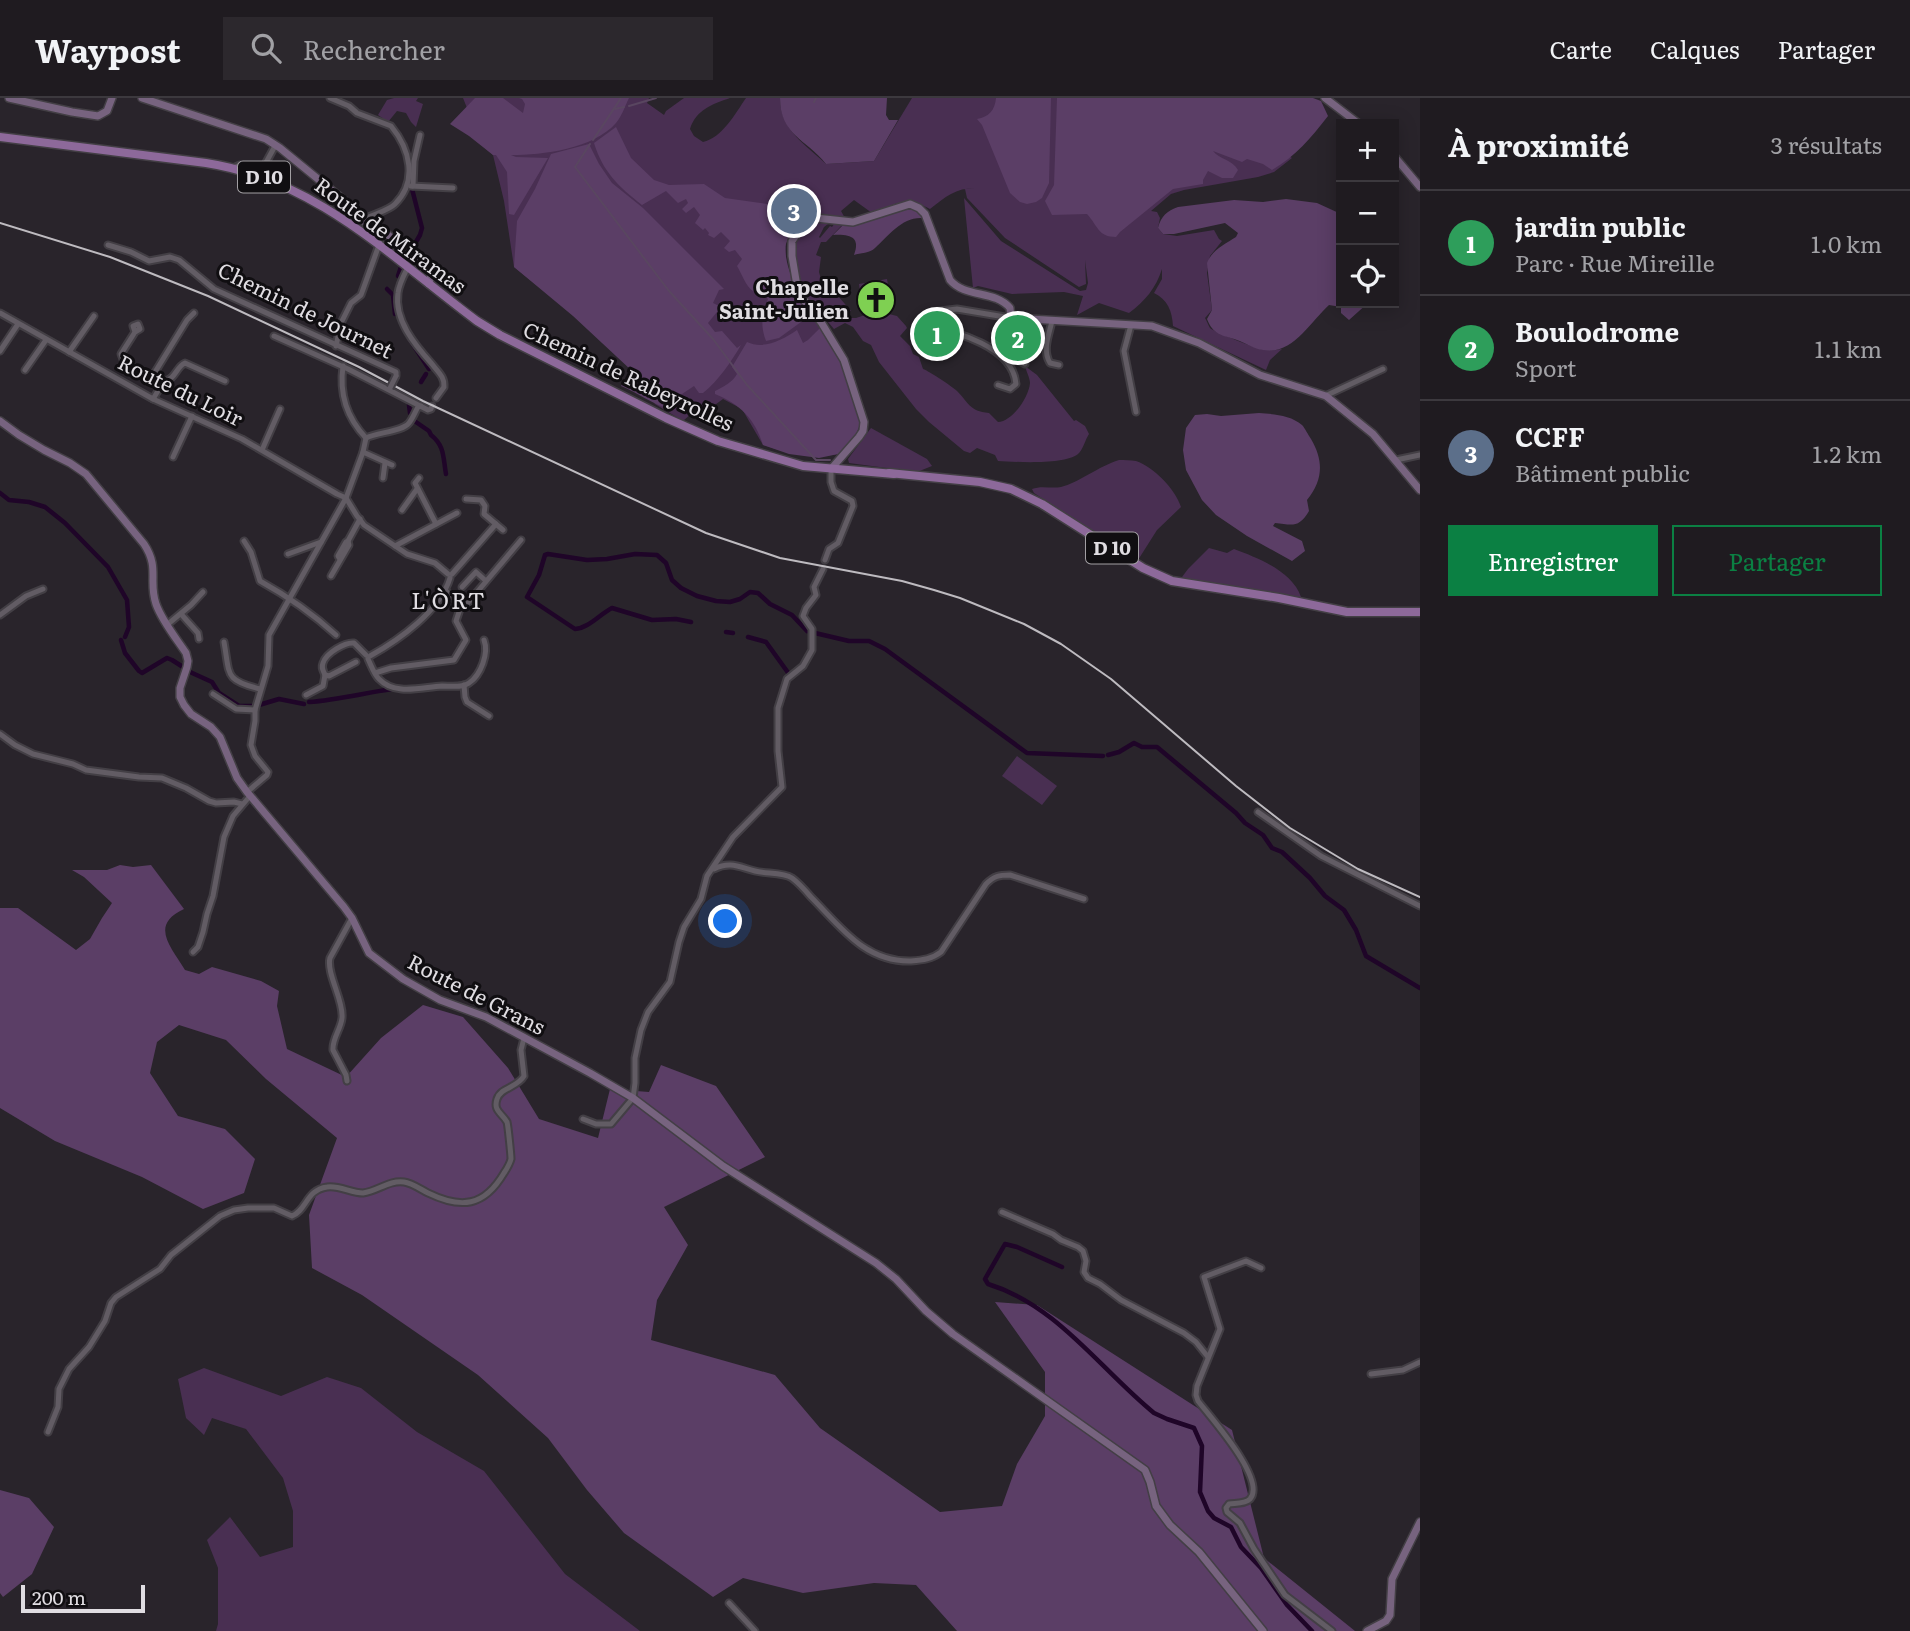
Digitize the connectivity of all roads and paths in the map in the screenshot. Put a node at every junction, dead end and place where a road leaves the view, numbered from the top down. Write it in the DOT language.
graph roads {
  1 [pos="9,98"];
  2 [pos="112,98"];
  3 [pos="142,98"];
  4 [pos="330,98"];
  5 [pos="1325,98"];
  6 [pos="1352,119"];
  7 [pos="420,135"];
  8 [pos="0,137"];
  9 [pos="275,146"];
  10 [pos="1399,162"];
  11 [pos="233,168"];
  12 [pos="410,186"];
  13 [pos="1420,187"];
  14 [pos="453,188"];
  15 [pos="367,218"];
  16 [pos="378,227"];
  17 [pos="108,245"];
  18 [pos="380,246"];
  19 [pos="408,267"];
  20 [pos="429,284"];
  21 [pos="464,311"];
  22 [pos="0,313"];
  23 [pos="194,313"];
  24 [pos="94,316"];
  25 [pos="1011,318"];
  26 [pos="928,320"];
  27 [pos="1052,321"];
  28 [pos="18,324"];
  29 [pos="1131,325"];
  30 [pos="135,332"];
  31 [pos="274,336"];
  32 [pos="46,340"];
  33 [pos="336,346"];
  34 [pos="988,348"];
  35 [pos="0,351"];
  36 [pos="69,352"];
  37 [pos="927,355"];
  38 [pos="1025,364"];
  39 [pos="1059,365"];
  40 [pos="343,366"];
  41 [pos="1383,369"];
  42 [pos="25,370"];
  43 [pos="152,377"];
  44 [pos="164,381"];
  45 [pos="225,381"];
  46 [pos="998,385"];
  47 [pos="390,389"];
  48 [pos="1325,396"];
  49 [pos="436,398"];
  50 [pos="153,399"];
  51 [pos="421,406"];
  52 [pos="432,406"];
  53 [pos="280,409"];
  54 [pos="1136,412"];
  55 [pos="192,416"];
  56 [pos="0,421"];
  57 [pos="366,438"];
  58 [pos="262,450"];
  59 [pos="363,452"];
  60 [pos="1420,455"];
  61 [pos="173,457"];
  62 [pos="1396,460"];
  63 [pos="784,461"];
  64 [pos="384,463"];
  65 [pos="391,465"];
  66 [pos="834,467"];
  67 [pos="894,474"];
  68 [pos="383,478"];
  69 [pos="419,478"];
  70 [pos="417,489"];
  71 [pos="1420,490"];
  72 [pos="346,498"];
  73 [pos="466,499"];
  74 [pos="402,510"];
  75 [pos="457,513"];
  76 [pos="360,519"];
  77 [pos="436,524"];
  78 [pos="496,524"];
  79 [pos="503,530"];
  80 [pos="521,540"];
  81 [pos="244,541"];
  82 [pos="322,542"];
  83 [pos="395,546"];
  84 [pos="288,554"];
  85 [pos="825,560"];
  86 [pos="823,569"];
  87 [pos="450,575"];
  88 [pos="331,576"];
  89 [pos="486,581"];
  90 [pos="462,587"];
  91 [pos="43,589"];
  92 [pos="446,590"];
  93 [pos="203,592"];
  94 [pos="290,598"];
  95 [pos="461,606"];
  96 [pos="1420,612"];
  97 [pos="181,614"];
  98 [pos="0,615"];
  99 [pos="168,624"];
  100 [pos="336,635"];
  101 [pos="199,639"];
  102 [pos="484,640"];
  103 [pos="224,642"];
  104 [pos="368,657"];
  105 [pos="356,662"];
  106 [pos="375,673"];
  107 [pos="325,675"];
  108 [pos="464,685"];
  109 [pos="260,689"];
  110 [pos="213,694"];
  111 [pos="306,695"];
  112 [pos="255,710"];
  113 [pos="489,716"];
  114 [pos="0,734"];
  115 [pos="249,794"];
  116 [pos="242,804"];
  117 [pos="1258,812"];
  118 [pos="712,871"];
  119 [pos="1084,899"];
  120 [pos="1420,906"];
  121 [pos="352,918"];
  122 [pos="193,952"];
  123 [pos="524,1038"];
  124 [pos="347,1081"];
  125 [pos="633,1098"];
  126 [pos="583,1119"];
  127 [pos="1002,1212"];
  128 [pos="1261,1268"];
  129 [pos="1208,1357"];
  130 [pos="1420,1362"];
  131 [pos="1371,1374"];
  132 [pos="47,1432"];
  133 [pos="1420,1522"];
  134 [pos="729,1603"];
  135 [pos="755,1631"];
  136 [pos="1263,1631"];
  137 [pos="1332,1631"];
  138 [pos="1367,1631"];
  1 -- 2 [label="street"];
  3 -- 9 [label="street"];
  4 -- 12 [label="street"];
  5 -- 6 [label="street"];
  7 -- 12 [label="street"];
  8 -- 11 [label="main road, Route de Miramas / D 10"];
  9 -- 11 [label="street"];
  9 -- 15 [label="street"];
  10 -- 13 [label="street"];
  11 -- 18 [label="main road, Route de Miramas / D 10"];
  12 -- 14 [label="street"];
  12 -- 15 [label="street"];
  15 -- 16 [label="street"];
  16 -- 18 [label="street"];
  16 -- 20 [label="street"];
  17 -- 33 [label="street, Chemin de Journet"];
  18 -- 19 [label="main road, Route de Miramas / D 10"];
  18 -- 33 [label="street"];
  19 -- 20 [label="main road, Route de Miramas / D 10"];
  19 -- 49 [label="street"];
  20 -- 21 [label="main road, Route de Miramas / D 10"];
  21 -- 63 [label="main road, Chemin de Rabeyrolles / D 10"];
  22 -- 28 [label="street, Route du Loir"];
  23 -- 43 [label="street"];
  24 -- 36 [label="street"];
  25 -- 26 [label="street"];
  25 -- 27 [label="street"];
  25 -- 66 [label="street"];
  26 -- 34 [label="street"];
  26 -- 37 [label="street"];
  27 -- 29 [label="street"];
  27 -- 39 [label="street"];
  28 -- 32 [label="street, Route du Loir"];
  28 -- 35 [label="street"];
  29 -- 48 [label="street"];
  29 -- 54 [label="street"];
  30 -- 43 [label="street"];
  31 -- 40 [label="street, Chemin de Journet"];
  32 -- 36 [label="street, Route du Loir"];
  32 -- 42 [label="street"];
  33 -- 47 [label="street, Chemin de Journet, bridge"];
  34 -- 38 [label="street"];
  34 -- 46 [label="street"];
  36 -- 50 [label="street, Route du Loir"];
  40 -- 47 [label="street, Chemin de Journet"];
  40 -- 57 [label="street, Chemin de Journet"];
  41 -- 48 [label="street"];
  43 -- 44 [label="street"];
  44 -- 45 [label="street"];
  44 -- 50 [label="street"];
  47 -- 51 [label="street, Chemin de Journet"];
  48 -- 62 [label="street"];
  50 -- 55 [label="street, Route du Loir"];
  51 -- 52 [label="street"];
  51 -- 57 [label="street"];
  53 -- 58 [label="street"];
  55 -- 58 [label="street, Route du Loir"];
  55 -- 61 [label="street"];
  56 -- 99 [label="street, Route de Grans"];
  57 -- 59 [label="street"];
  58 -- 72 [label="street, Route du Loir"];
  59 -- 64 [label="street"];
  59 -- 72 [label="street"];
  60 -- 62 [label="street"];
  62 -- 71 [label="street"];
  63 -- 66 [label="main road, Chemin de Rabeyrolles / D 10"];
  63 -- 66 [label="main road, Chemin de Rabeyrolles / D 10"];
  64 -- 65 [label="street"];
  64 -- 68 [label="street"];
  66 -- 67 [label="main road, Chemin de Rabeyrolles / D 10"];
  66 -- 67 [label="main road, Chemin de Rabeyrolles / D 10"];
  66 -- 85 [label="street"];
  67 -- 96 [label="main road, Chemin de Rabeyrolles / D 10"];
  69 -- 70 [label="street"];
  70 -- 74 [label="street"];
  70 -- 77 [label="street"];
  72 -- 76 [label="street"];
  72 -- 82 [label="street"];
  73 -- 78 [label="street"];
  75 -- 77 [label="street"];
  76 -- 83 [label="street"];
  76 -- 88 [label="street"];
  77 -- 83 [label="street"];
  78 -- 79 [label="street"];
  78 -- 87 [label="street"];
  80 -- 89 [label="street"];
  81 -- 94 [label="street"];
  82 -- 84 [label="street"];
  82 -- 94 [label="street"];
  83 -- 87 [label="street"];
  86 -- 118 [label="street"];
  87 -- 92 [label="street"];
  89 -- 90 [label="street"];
  89 -- 95 [label="street"];
  91 -- 98 [label="street"];
  92 -- 95 [label="street"];
  92 -- 104 [label="street"];
  93 -- 97 [label="street"];
  94 -- 100 [label="street"];
  94 -- 109 [label="street"];
  95 -- 106 [label="street"];
  97 -- 99 [label="street"];
  97 -- 101 [label="street"];
  99 -- 115 [label="street, Route de Grans"];
  102 -- 108 [label="street"];
  103 -- 109 [label="street"];
  104 -- 106 [label="street"];
  104 -- 107 [label="street"];
  105 -- 107 [label="street"];
  106 -- 108 [label="street"];
  107 -- 111 [label="street"];
  108 -- 113 [label="street"];
  109 -- 112 [label="street"];
  110 -- 112 [label="street"];
  112 -- 115 [label="street"];
  114 -- 116 [label="street"];
  115 -- 116 [label="street"];
  115 -- 121 [label="street, Route de Grans"];
  116 -- 122 [label="street"];
  117 -- 120 [label="street"];
  118 -- 119 [label="street"];
  118 -- 125 [label="street"];
  121 -- 123 [label="street, Route de Grans"];
  121 -- 124 [label="street"];
  123 -- 125 [label="street, Route de Grans"];
  123 -- 132 [label="street"];
  125 -- 126 [label="street"];
  125 -- 136 [label="street, Route de Grans"];
  127 -- 129 [label="street"];
  128 -- 129 [label="street"];
  129 -- 137 [label="street"];
  130 -- 131 [label="street"];
  133 -- 138 [label="street"];
  134 -- 135 [label="street"];
}
